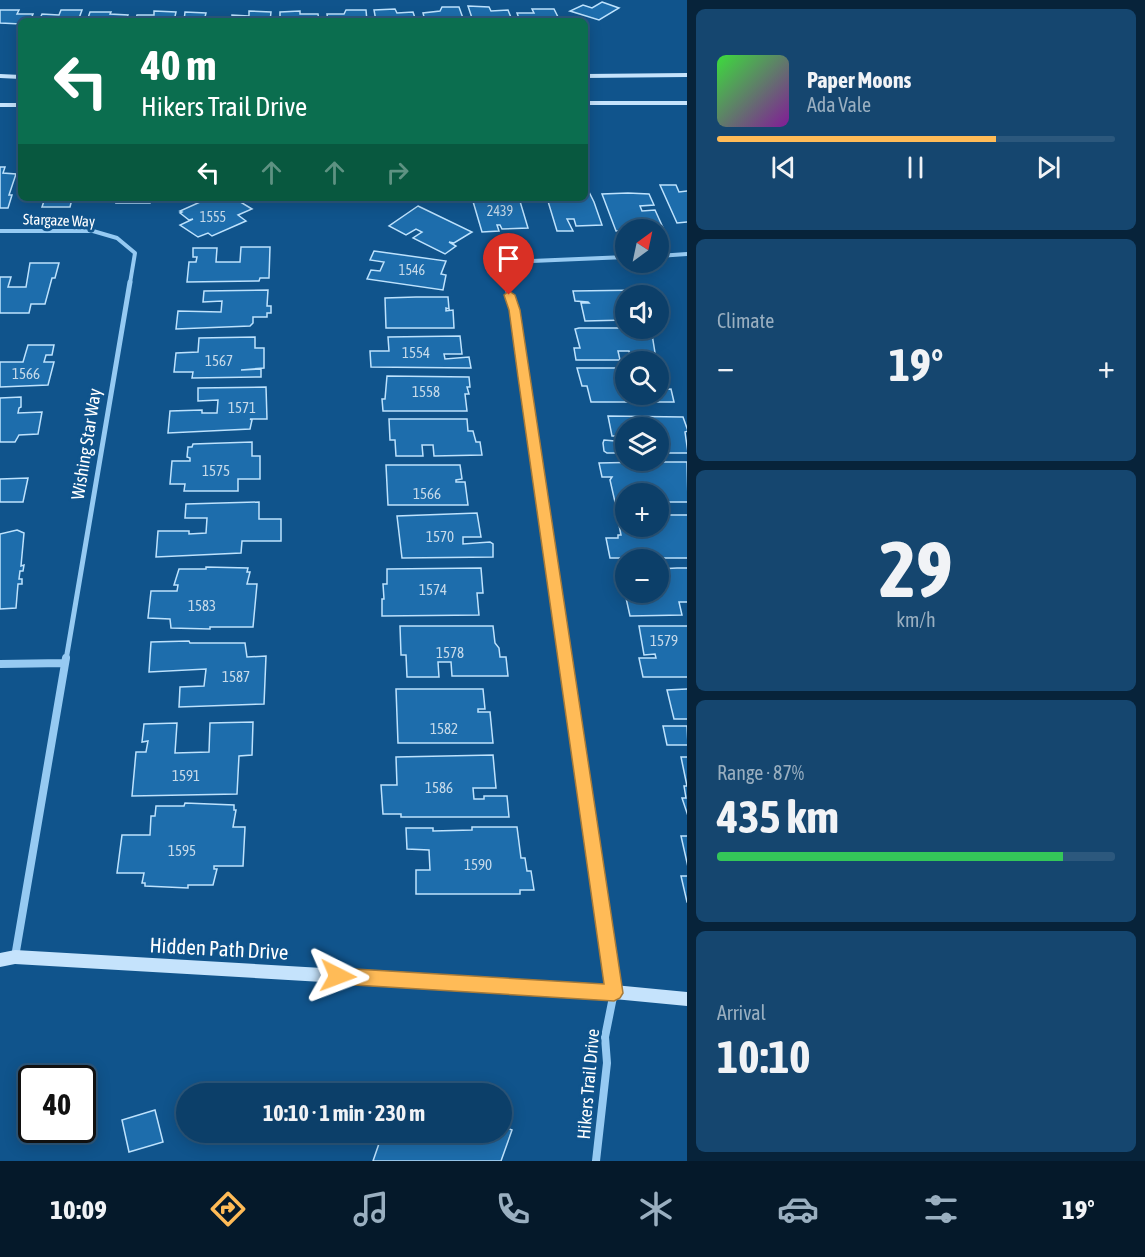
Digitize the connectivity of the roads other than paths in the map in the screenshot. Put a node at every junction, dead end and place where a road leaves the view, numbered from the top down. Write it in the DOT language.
graph roads {
  1 [pos="687,75"];
  2 [pos="0,76"];
  3 [pos="18,76"];
  4 [pos="588,76"];
  5 [pos="588,103"];
  6 [pos="687,103"];
  7 [pos="0,105"];
  8 [pos="18,105"];
  9 [pos="0,231"];
  10 [pos="117,238"];
  11 [pos="687,254"];
  12 [pos="669,255"];
  13 [pos="615,257"];
  14 [pos="64,663"];
  15 [pos="0,664"];
  16 [pos="8,959"];
  17 [pos="614,993"];
  18 [pos="687,999"];
  19 [pos="596,1161"];
  1 -- 4 [label="street"];
  2 -- 3 [label="street"];
  5 -- 6 [label="street"];
  7 -- 8 [label="street"];
  9 -- 10 [label="street, Stargaze Way"];
  10 -- 14 [label="street, Wishing Star Way"];
  11 -- 12 [label="street"];
  13 -- 17 [label="street, Hikers Trail Drive"];
  14 -- 15 [label="street"];
  14 -- 16 [label="street, Wishing Star Way"];
  16 -- 17 [label="street, Hidden Path Drive"];
  17 -- 18 [label="street, Hidden Path Drive"];
  17 -- 19 [label="street, Hikers Trail Drive"];
}
